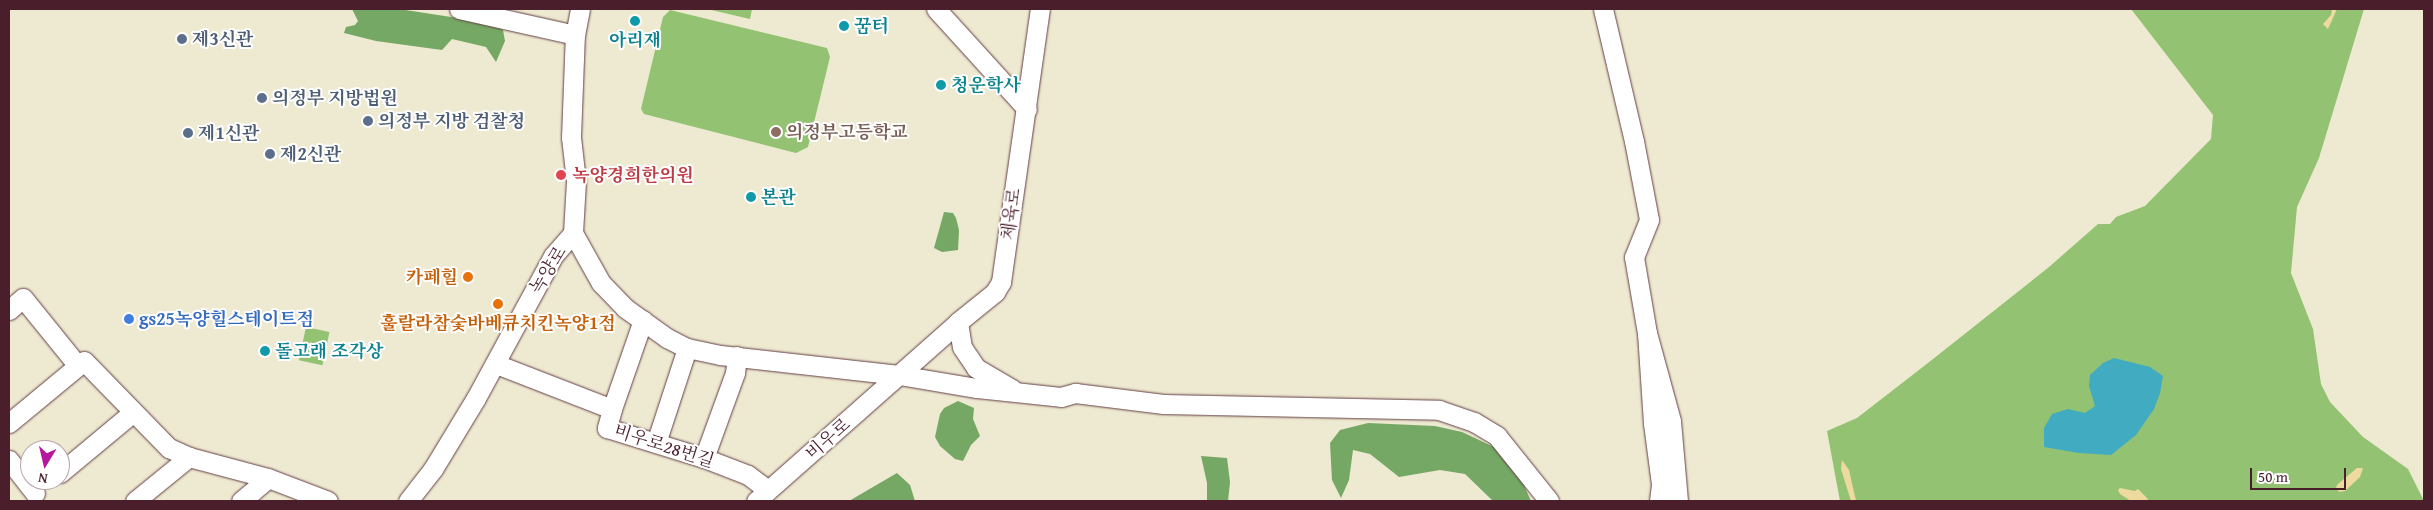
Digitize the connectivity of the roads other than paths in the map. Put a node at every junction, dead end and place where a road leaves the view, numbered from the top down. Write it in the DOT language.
graph roads {
  1 [pos="459,9"];
  2 [pos="580,9"];
  3 [pos="936,9"];
  4 [pos="1040,9"];
  5 [pos="1604,9"];
  6 [pos="575,35"];
  7 [pos="1027,109"];
  8 [pos="573,233"];
  9 [pos="9,310"];
  10 [pos="643,320"];
  11 [pos="958,322"];
  12 [pos="1647,333"];
  13 [pos="687,348"];
  14 [pos="738,356"];
  15 [pos="496,364"];
  16 [pos="78,366"];
  17 [pos="899,375"];
  18 [pos="1020,393"];
  19 [pos="612,409"];
  20 [pos="132,413"];
  21 [pos="9,423"];
  22 [pos="656,443"];
  23 [pos="189,457"];
  24 [pos="704,458"];
  25 [pos="9,460"];
  26 [pos="70,465"];
  27 [pos="268,478"];
  28 [pos="762,496"];
  29 [pos="31,497"];
  30 [pos="135,501"];
  31 [pos="241,501"];
  32 [pos="328,501"];
  33 [pos="408,501"];
  34 [pos="1549,501"];
  35 [pos="1659,501"];
  36 [pos="1678,501"];
  1 -- 6 [label="street"];
  2 -- 6 [label="street, 녹양로"];
  3 -- 7 [label="street"];
  4 -- 7 [label="street, 체육로"];
  5 -- 12 [label="street"];
  6 -- 8 [label="street, 녹양로"];
  7 -- 11 [label="street, 체육로"];
  8 -- 10 [label="street"];
  8 -- 15 [label="street, 녹양로"];
  9 -- 16 [label="street"];
  10 -- 13 [label="street"];
  10 -- 19 [label="street"];
  11 -- 17 [label="street, 체육로"];
  11 -- 18 [label="street"];
  12 -- 35 [label="street"];
  12 -- 36 [label="street"];
  13 -- 14 [label="street"];
  13 -- 22 [label="street"];
  14 -- 17 [label="street"];
  14 -- 24 [label="street"];
  15 -- 19 [label="street, 비우로28번길"];
  15 -- 33 [label="street, 녹양로"];
  16 -- 20 [label="street"];
  16 -- 21 [label="street"];
  17 -- 18 [label="street"];
  17 -- 28 [label="street, 비우로"];
  18 -- 34 [label="street"];
  19 -- 22 [label="street, 비우로28번길"];
  20 -- 23 [label="street"];
  20 -- 26 [label="street"];
  22 -- 24 [label="street, 비우로28번길"];
  23 -- 27 [label="street"];
  23 -- 30 [label="street"];
  24 -- 28 [label="street, 비우로28번길"];
  25 -- 29 [label="street"];
  27 -- 31 [label="street"];
  27 -- 32 [label="street"];
}
